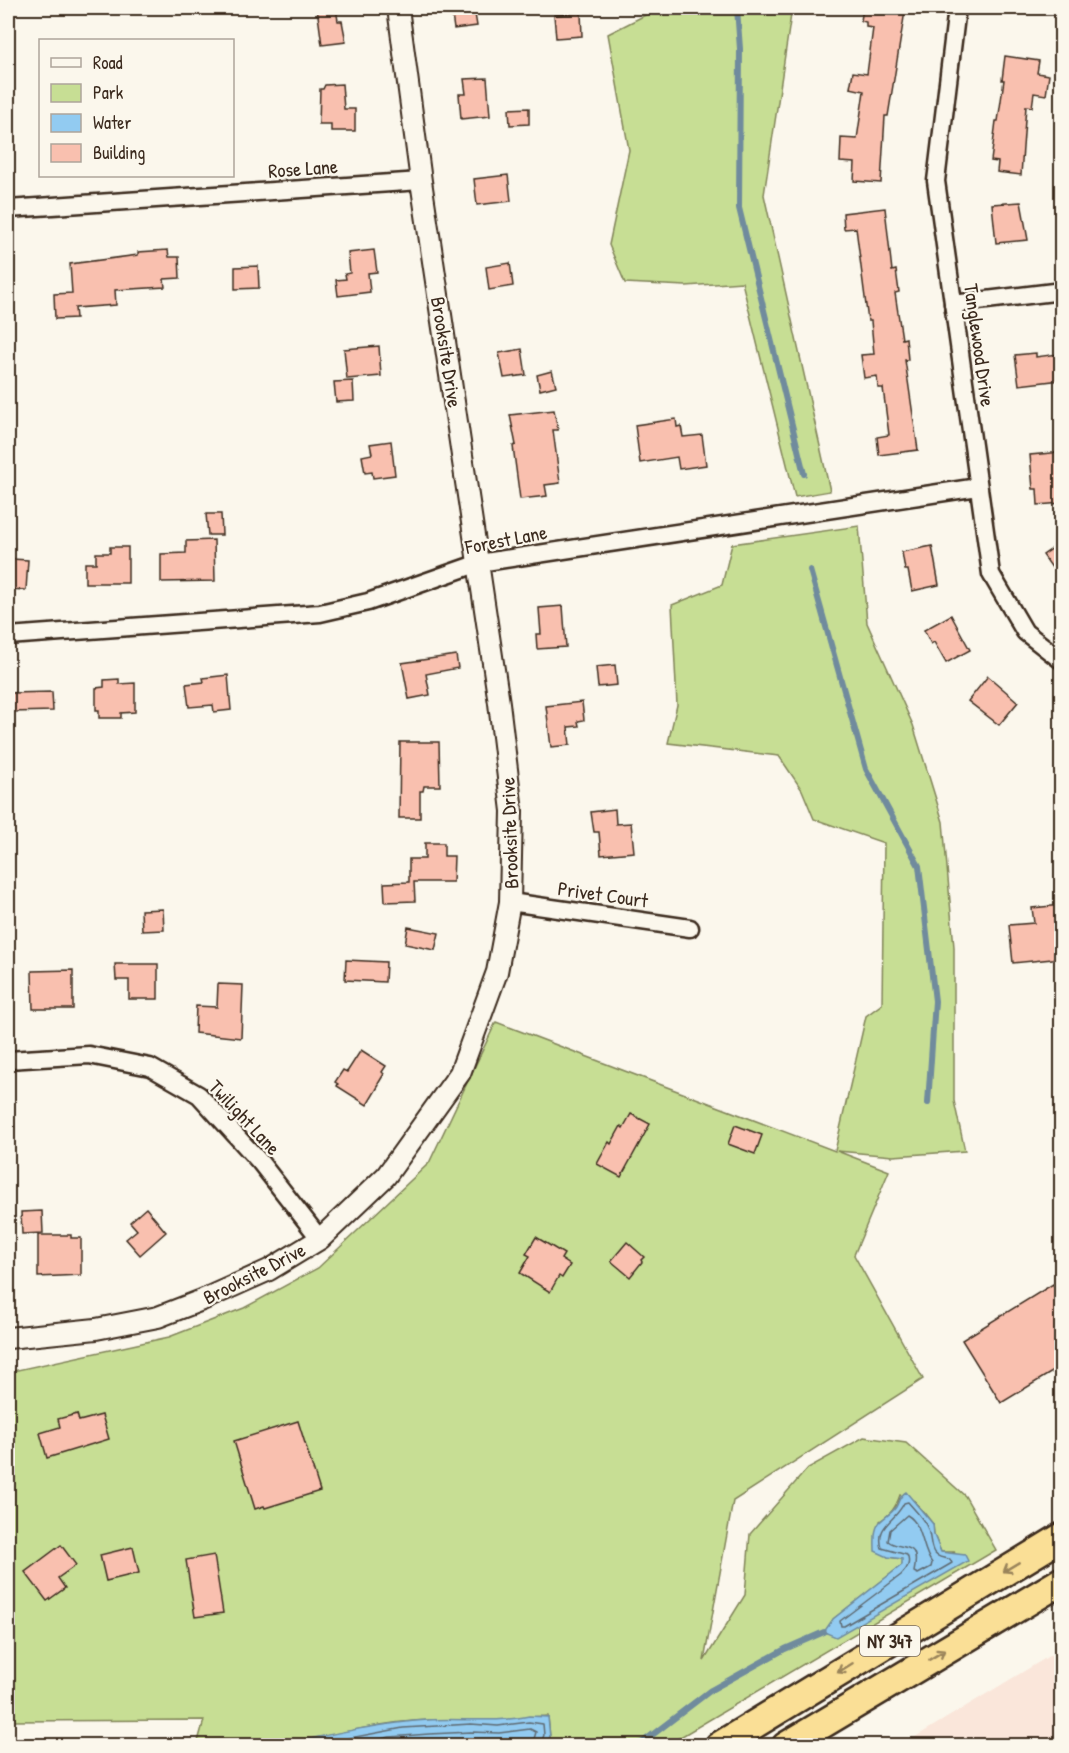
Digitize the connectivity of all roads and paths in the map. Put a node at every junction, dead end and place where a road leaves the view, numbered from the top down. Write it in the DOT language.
graph roads {
  1 [pos="398,8"];
  2 [pos="957,8"];
  3 [pos="421,181"];
  4 [pos="8,209"];
  5 [pos="1062,291"];
  6 [pos="953,304"];
  7 [pos="978,487"];
  8 [pos="479,563"];
  9 [pos="8,636"];
  10 [pos="1062,661"];
  11 [pos="510,902"];
  12 [pos="690,928"];
  13 [pos="8,1060"];
  14 [pos="320,1239"];
  15 [pos="8,1338"];
  16 [pos="1062,1537"];
  17 [pos="1062,1581"];
  18 [pos="719,1746"];
  19 [pos="786,1746"];
  1 -- 3 [label="street, Brooksite Drive"];
  2 -- 6 [label="street, Tanglewood Drive"];
  3 -- 4 [label="street, Rose Lane"];
  3 -- 8 [label="street, Brooksite Drive"];
  5 -- 6 [label="street"];
  6 -- 7 [label="street, Tanglewood Drive"];
  7 -- 8 [label="street, Forest Lane"];
  7 -- 10 [label="street, Tanglewood Drive"];
  8 -- 9 [label="street, Forest Lane"];
  8 -- 11 [label="street, Brooksite Drive"];
  11 -- 12 [label="street, Privet Court"];
  11 -- 14 [label="street, Brooksite Drive"];
  13 -- 14 [label="street, Twilight Lane"];
  14 -- 15 [label="street, Brooksite Drive"];
  16 -- 18 [label="highway, NY 347, one-way"];
  19 -- 17 [label="highway, NY 347, one-way"];
}
